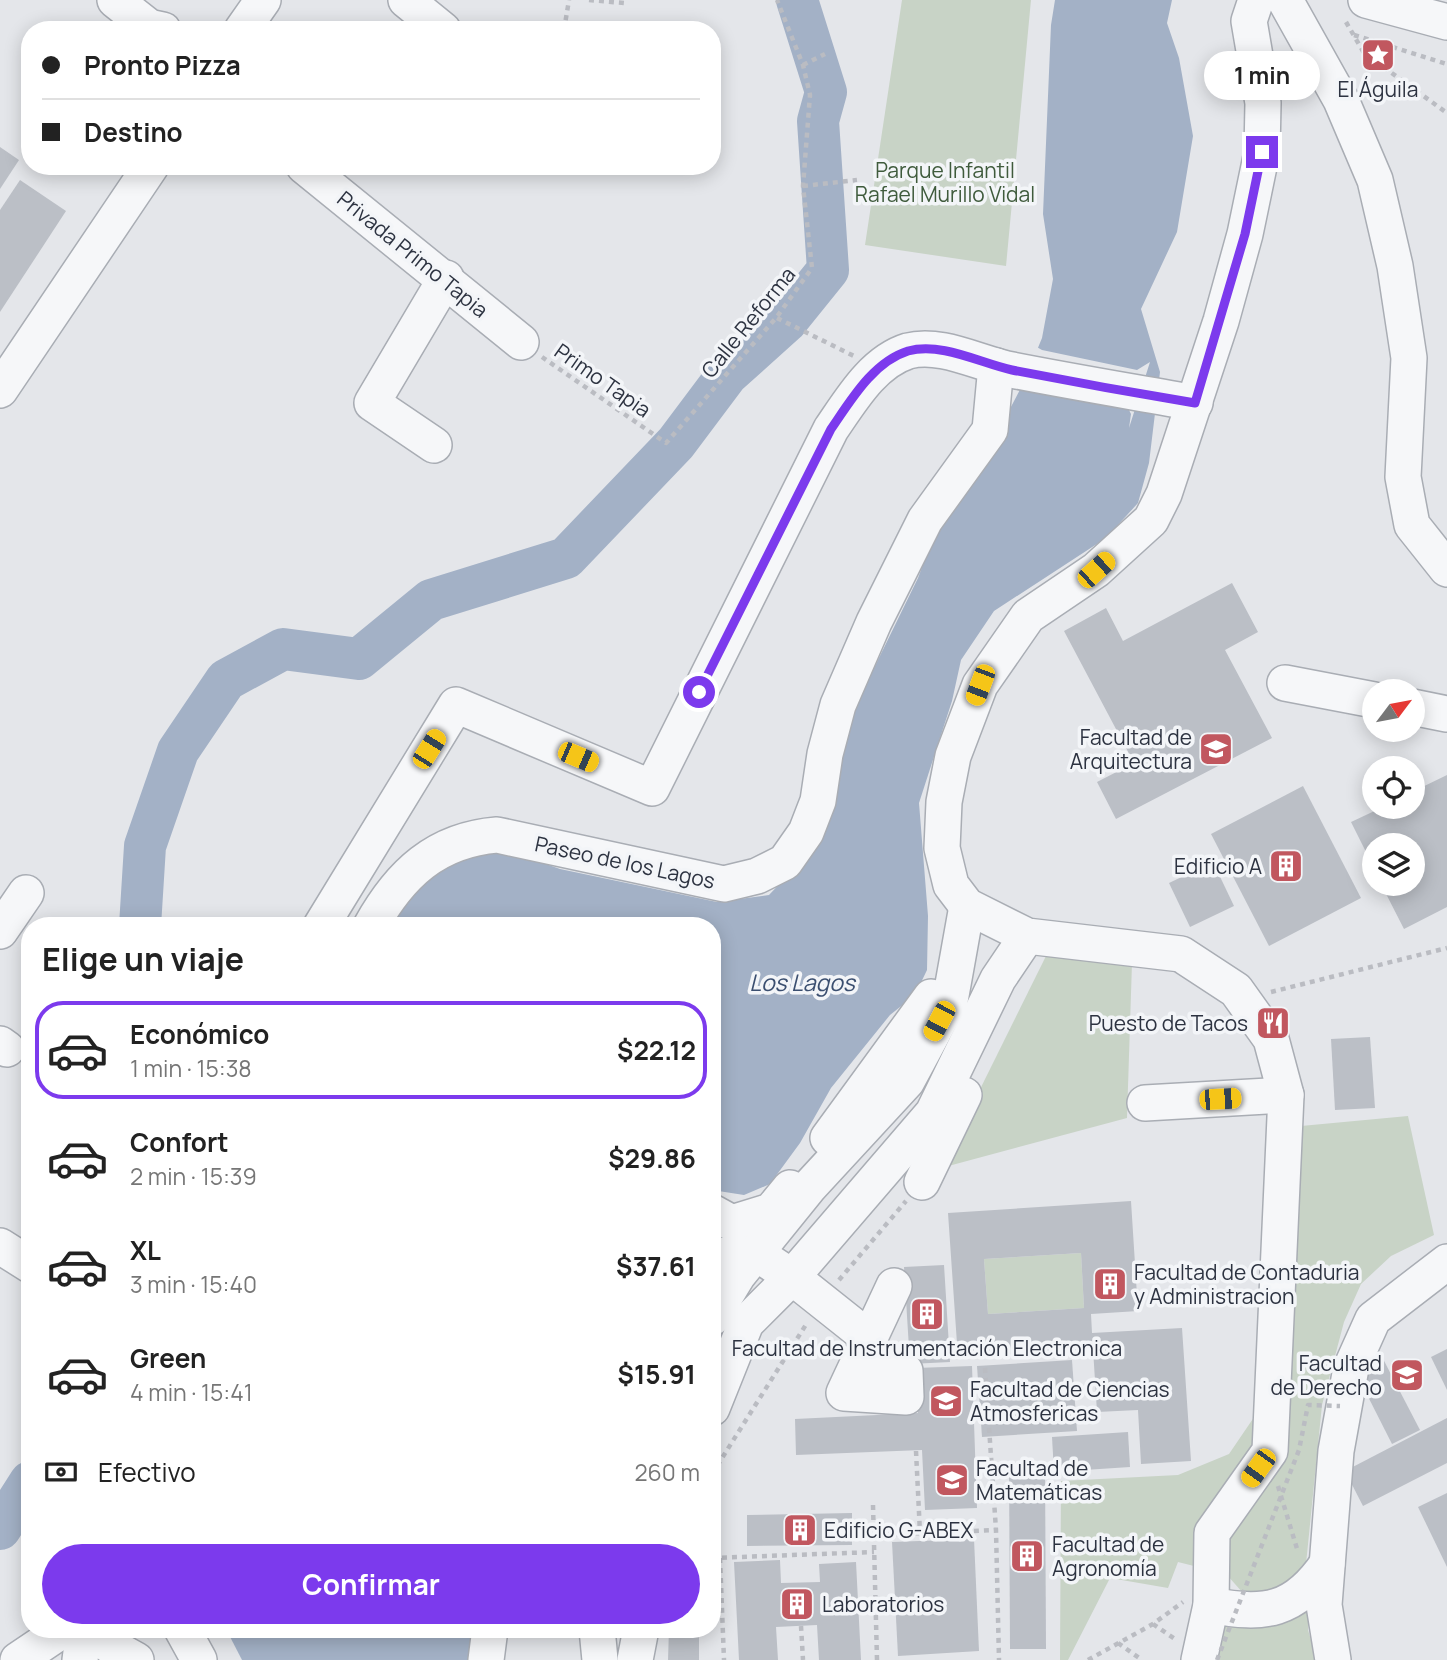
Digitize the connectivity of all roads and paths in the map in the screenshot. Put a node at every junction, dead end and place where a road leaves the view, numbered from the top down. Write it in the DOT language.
graph roads {
  1 [pos="115,0"];
  2 [pos="263,0"];
  3 [pos="406,0"];
  4 [pos="569,0"];
  5 [pos="589,0"];
  6 [pos="625,0"];
  7 [pos="777,0"];
  8 [pos="1256,0"];
  9 [pos="1286,0"];
  10 [pos="1354,8"];
  11 [pos="143,21"];
  12 [pos="248,21"];
  13 [pos="432,21"];
  14 [pos="566,21"];
  15 [pos="1447,22"];
  16 [pos="1353,34"];
  17 [pos="825,54"];
  18 [pos="805,64"];
  19 [pos="1447,64"];
  20 [pos="1447,113"];
  21 [pos="145,175"];
  22 [pos="315,175"];
  23 [pos="857,180"];
  24 [pos="803,186"];
  25 [pos="446,278"];
  26 [pos="779,319"];
  27 [pos="521,342"];
  28 [pos="880,368"];
  29 [pos="1002,368"];
  30 [pos="0,390"];
  31 [pos="1186,401"];
  32 [pos="666,443"];
  33 [pos="434,445"];
  34 [pos="1447,569"];
  35 [pos="1285,683"];
  36 [pos="1362,698"];
  37 [pos="1425,710"];
  38 [pos="1447,714"];
  39 [pos="26,893"];
  40 [pos="967,906"];
  41 [pos="326,917"];
  42 [pos="376,917"];
  43 [pos="0,932"];
  44 [pos="1034,937"];
  45 [pos="1447,948"];
  46 [pos="1244,1001"];
  47 [pos="1286,1095"];
  48 [pos="1145,1103"];
  49 [pos="922,1182"];
  50 [pos="721,1217"];
  51 [pos="0,1246"];
  52 [pos="756,1253"];
  53 [pos="721,1255"];
  54 [pos="21,1259"];
  55 [pos="1447,1262"];
  56 [pos="792,1277"];
  57 [pos="894,1286"];
  58 [pos="721,1303"];
  59 [pos="985,1368"];
  60 [pos="721,1377"];
  61 [pos="1273,1394"];
  62 [pos="1343,1411"];
  63 [pos="1271,1446"];
  64 [pos="916,1451"];
  65 [pos="873,1504"];
  66 [pos="996,1530"];
  67 [pos="920,1533"];
  68 [pos="874,1535"];
  69 [pos="874,1552"];
  70 [pos="721,1558"];
  71 [pos="1319,1576"];
  72 [pos="721,1584"];
  73 [pos="1210,1594"];
  74 [pos="1153,1624"];
  75 [pos="801,1626"];
  76 [pos="51,1638"];
  77 [pos="83,1638"];
  78 [pos="104,1638"];
  79 [pos="489,1638"];
  80 [pos="598,1638"];
  81 [pos="639,1638"];
  82 [pos="1118,1643"];
  83 [pos="1189,1651"];
  84 [pos="1091,1659"];
  85 [pos="18,1660"];
  86 [pos="80,1660"];
  87 [pos="136,1660"];
  88 [pos="486,1660"];
  89 [pos="600,1660"];
  90 [pos="635,1660"];
  91 [pos="724,1660"];
  92 [pos="803,1660"];
  93 [pos="877,1660"];
  94 [pos="999,1660"];
  95 [pos="1142,1660"];
  96 [pos="1217,1660"];
  97 [pos="1333,1660"];
  1 -- 11 [label="street"];
  2 -- 12 [label="street"];
  3 -- 13 [label="street"];
  4 -- 14 [label="path"];
  5 -- 6 [label="path"];
  7 -- 18 [label="path, Calle Reforma"];
  8 -- 31 [label="street"];
  9 -- 34 [label="street"];
  10 -- 15 [label="street"];
  10 -- 16 [label="path"];
  16 -- 19 [label="path"];
  16 -- 20 [label="path"];
  17 -- 18 [label="path"];
  18 -- 24 [label="path, Calle Reforma"];
  21 -- 30 [label="street"];
  22 -- 25 [label="street, Privada Primo Tapia"];
  23 -- 24 [label="path"];
  24 -- 26 [label="path, Calle Reforma"];
  25 -- 27 [label="street, Privada Primo Tapia"];
  25 -- 33 [label="street"];
  26 -- 28 [label="path"];
  26 -- 32 [label="path, Calle Reforma"];
  27 -- 32 [label="path, Primo Tapia"];
  28 -- 29 [label="street"];
  28 -- 41 [label="street"];
  29 -- 31 [label="street"];
  29 -- 42 [label="street, Paseo de los Lagos"];
  31 -- 40 [label="street"];
  35 -- 36 [label="street"];
  37 -- 38 [label="street"];
  39 -- 43 [label="street"];
  40 -- 44 [label="street"];
  40 -- 50 [label="street"];
  40 -- 52 [label="street"];
  44 -- 46 [label="street"];
  44 -- 49 [label="street"];
  44 -- 56 [label="street"];
  45 -- 46 [label="path"];
  46 -- 47 [label="street"];
  47 -- 48 [label="street"];
  47 -- 61 [label="street"];
  51 -- 54 [label="street"];
  52 -- 53 [label="street"];
  52 -- 56 [label="street"];
  52 -- 58 [label="street"];
  55 -- 62 [label="street"];
  56 -- 57 [label="street"];
  56 -- 60 [label="street"];
  59 -- 66 [label="path"];
  61 -- 62 [label="path"];
  61 -- 63 [label="street"];
  62 -- 63 [label="path"];
  62 -- 71 [label="street"];
  62 -- 96 [label="path, bridge"];
  63 -- 71 [label="path"];
  63 -- 73 [label="street"];
  64 -- 67 [label="path"];
  65 -- 68 [label="path"];
  66 -- 67 [label="path"];
  66 -- 94 [label="path"];
  67 -- 68 [label="path"];
  68 -- 69 [label="path"];
  69 -- 70 [label="path"];
  69 -- 93 [label="path"];
  71 -- 73 [label="street"];
  71 -- 97 [label="street"];
  72 -- 91 [label="path"];
  73 -- 74 [label="path"];
  73 -- 83 [label="street"];
  74 -- 82 [label="path"];
  74 -- 83 [label="path"];
  75 -- 92 [label="path"];
  76 -- 85 [label="street"];
  77 -- 86 [label="street"];
  78 -- 87 [label="street"];
  79 -- 88 [label="street"];
  80 -- 89 [label="street"];
  81 -- 90 [label="street"];
  82 -- 84 [label="path"];
  82 -- 95 [label="path"];
}
